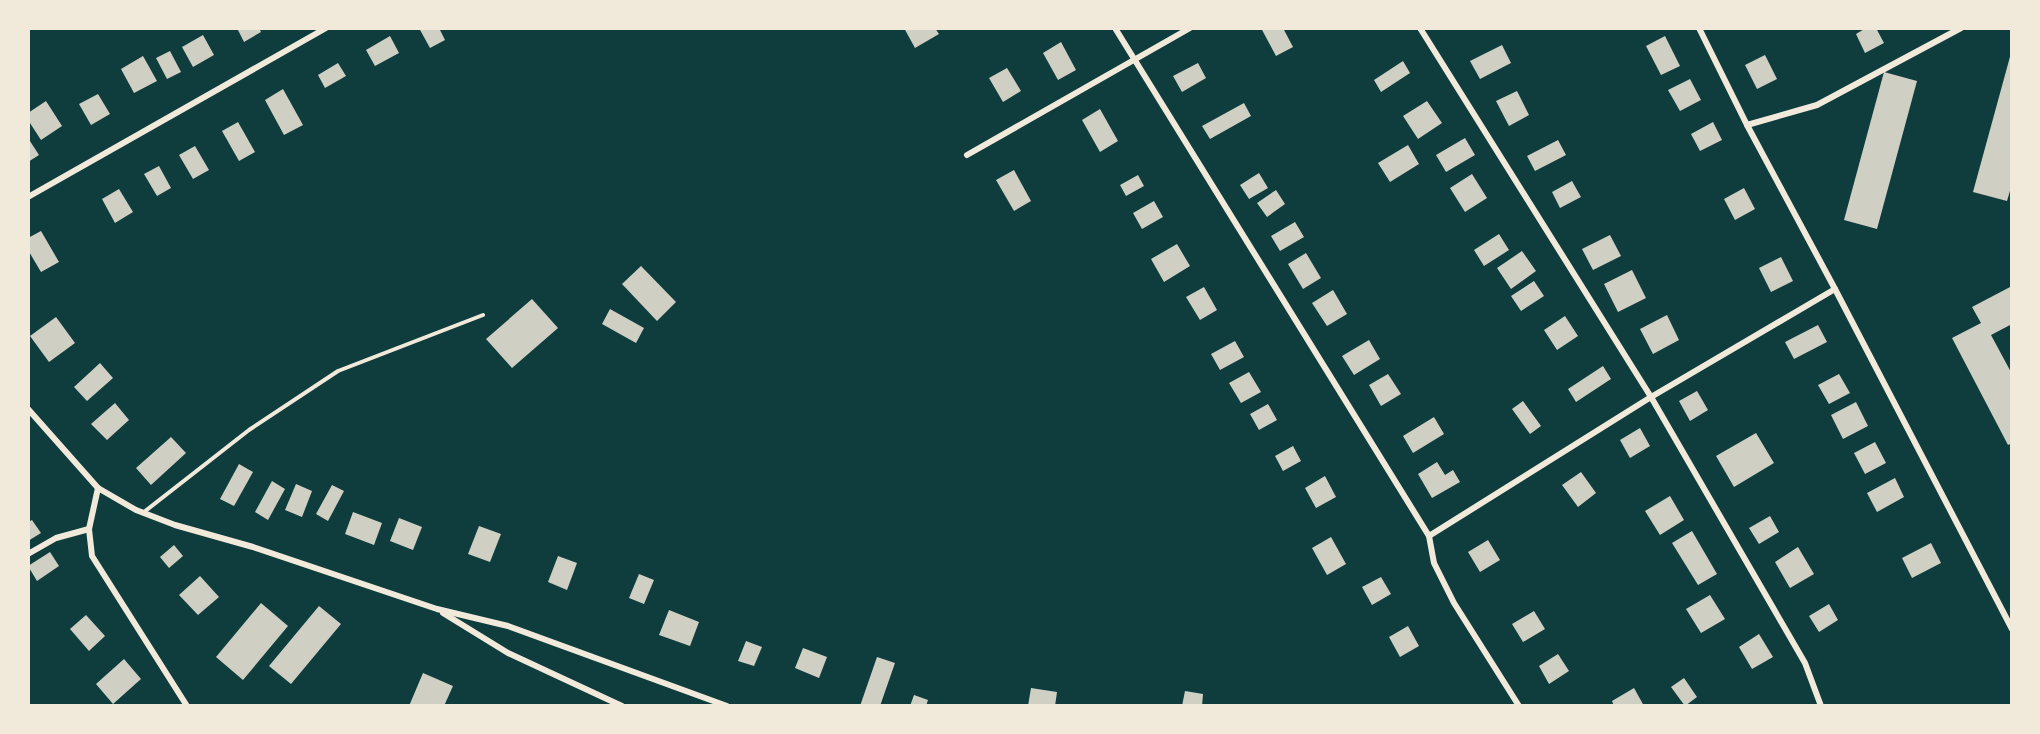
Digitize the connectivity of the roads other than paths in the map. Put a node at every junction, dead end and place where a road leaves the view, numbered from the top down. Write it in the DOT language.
graph roads {
  1 [pos="326,28"];
  2 [pos="1115,28"];
  3 [pos="1190,28"];
  4 [pos="1420,28"];
  5 [pos="1699,28"];
  6 [pos="1961,28"];
  7 [pos="1135,58"];
  8 [pos="1747,125"];
  9 [pos="967,156"];
  10 [pos="28,197"];
  11 [pos="1835,289"];
  12 [pos="483,315"];
  13 [pos="1651,397"];
  14 [pos="28,409"];
  15 [pos="98,488"];
  16 [pos="144,513"];
  17 [pos="89,529"];
  18 [pos="1429,536"];
  19 [pos="28,554"];
  20 [pos="437,609"];
  21 [pos="2012,629"];
  22 [pos="187,705"];
  23 [pos="622,705"];
  24 [pos="727,705"];
  25 [pos="1519,705"];
  26 [pos="1821,705"];
  1 -- 10 [label="street"];
  2 -- 7 [label="street"];
  3 -- 7 [label="street"];
  4 -- 13 [label="street"];
  5 -- 8 [label="street"];
  6 -- 8 [label="street"];
  7 -- 9 [label="street"];
  7 -- 18 [label="street"];
  8 -- 11 [label="street"];
  11 -- 13 [label="street"];
  11 -- 21 [label="street"];
  12 -- 16 [label="lane"];
  13 -- 18 [label="street"];
  13 -- 26 [label="street"];
  14 -- 15 [label="street"];
  15 -- 16 [label="street"];
  15 -- 17 [label="street"];
  16 -- 20 [label="street"];
  17 -- 19 [label="street"];
  17 -- 22 [label="street"];
  18 -- 25 [label="street"];
  20 -- 23 [label="street"];
  20 -- 24 [label="street"];
}
